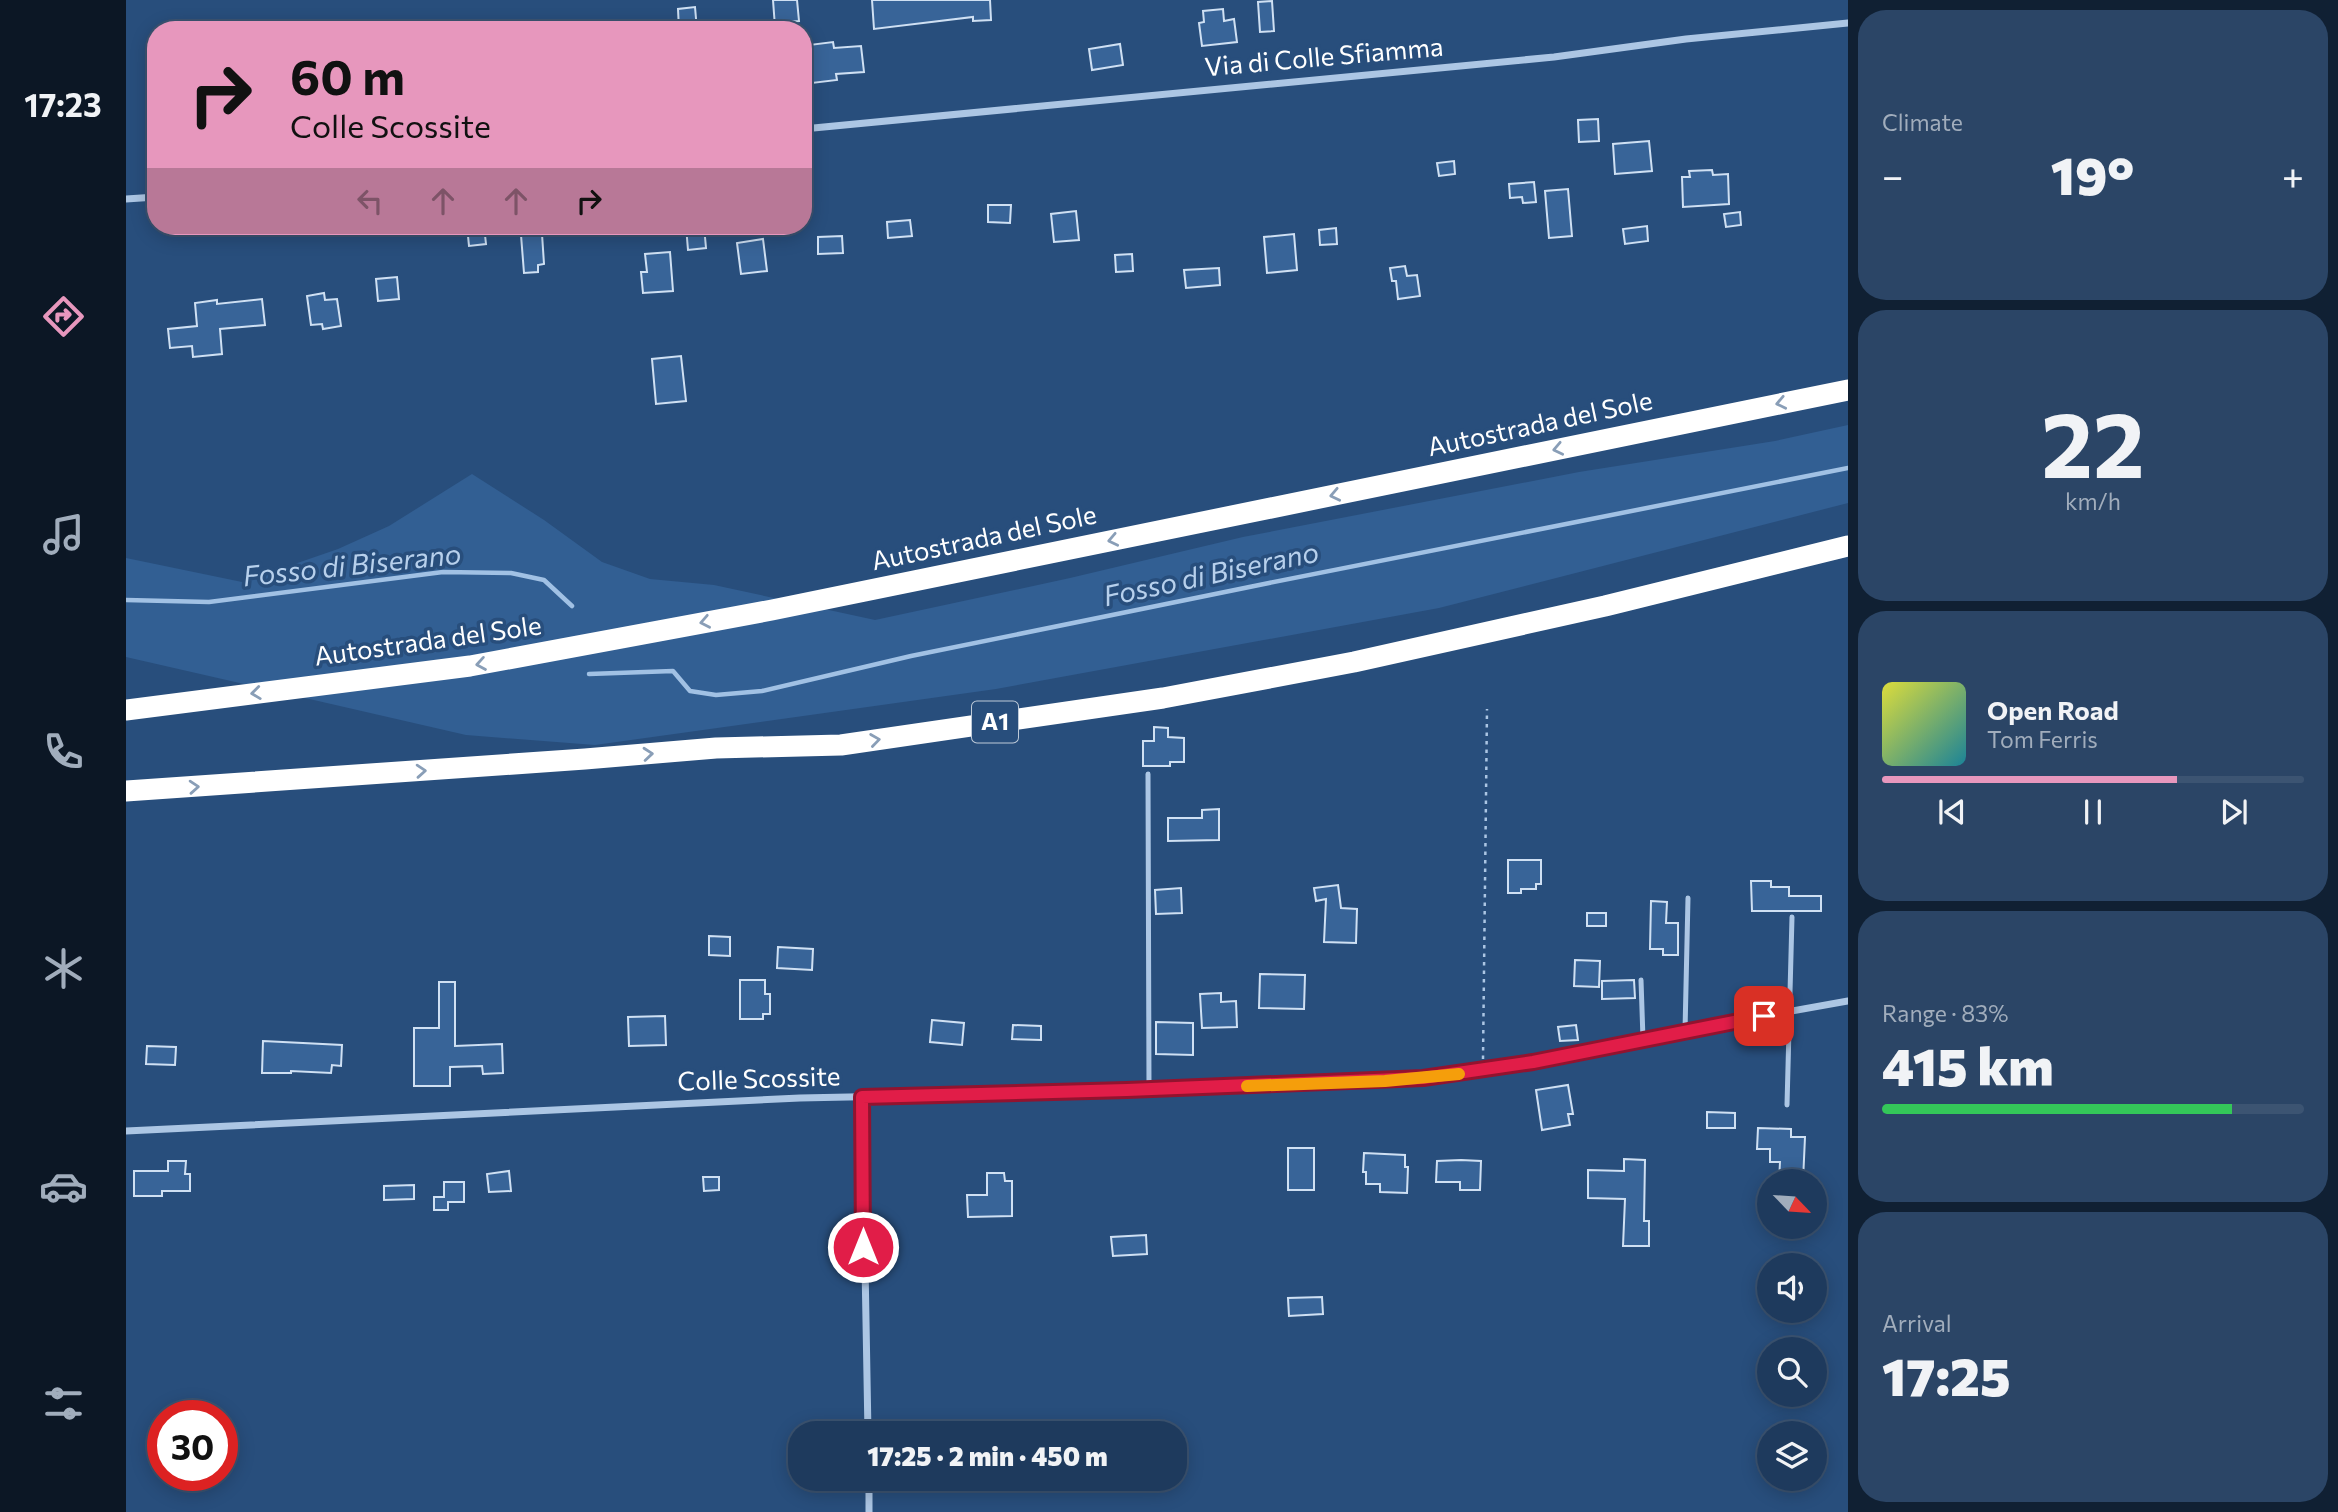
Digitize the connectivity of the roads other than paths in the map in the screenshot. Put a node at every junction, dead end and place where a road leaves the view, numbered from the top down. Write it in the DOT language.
graph roads {
  1 [pos="1848,23"];
  2 [pos="812,128"];
  3 [pos="147,198"];
  4 [pos="126,199"];
  5 [pos="1848,390"];
  6 [pos="1848,546"];
  7 [pos="126,710"];
  8 [pos="1148,774"];
  9 [pos="126,792"];
  10 [pos="1688,898"];
  11 [pos="1792,916"];
  12 [pos="1641,980"];
  13 [pos="1848,1001"];
  14 [pos="1789,1012"];
  15 [pos="1685,1031"];
  16 [pos="1643,1040"];
  17 [pos="1149,1089"];
  18 [pos="862,1097"];
  19 [pos="1787,1105"];
  20 [pos="126,1131"];
  21 [pos="868,1421"];
  22 [pos="869,1491"];
  23 [pos="869,1512"];
  1 -- 2 [label="street, Via di Colle Sfiamma"];
  3 -- 4 [label="street"];
  5 -- 7 [label="highway, Autostrada del Sole, one-way"];
  9 -- 6 [label="highway, A1, one-way"];
  8 -- 17 [label="lane"];
  10 -- 15 [label="lane"];
  11 -- 14 [label="lane"];
  12 -- 16 [label="lane"];
  13 -- 14 [label="street, Colle Scossite"];
  14 -- 15 [label="street, Colle Scossite"];
  14 -- 19 [label="lane"];
  15 -- 16 [label="street, Colle Scossite"];
  16 -- 17 [label="street, Colle Scossite"];
  17 -- 18 [label="street, Colle Scossite"];
  18 -- 20 [label="street, Colle Scossite"];
  18 -- 21 [label="street"];
  22 -- 23 [label="street"];
}
